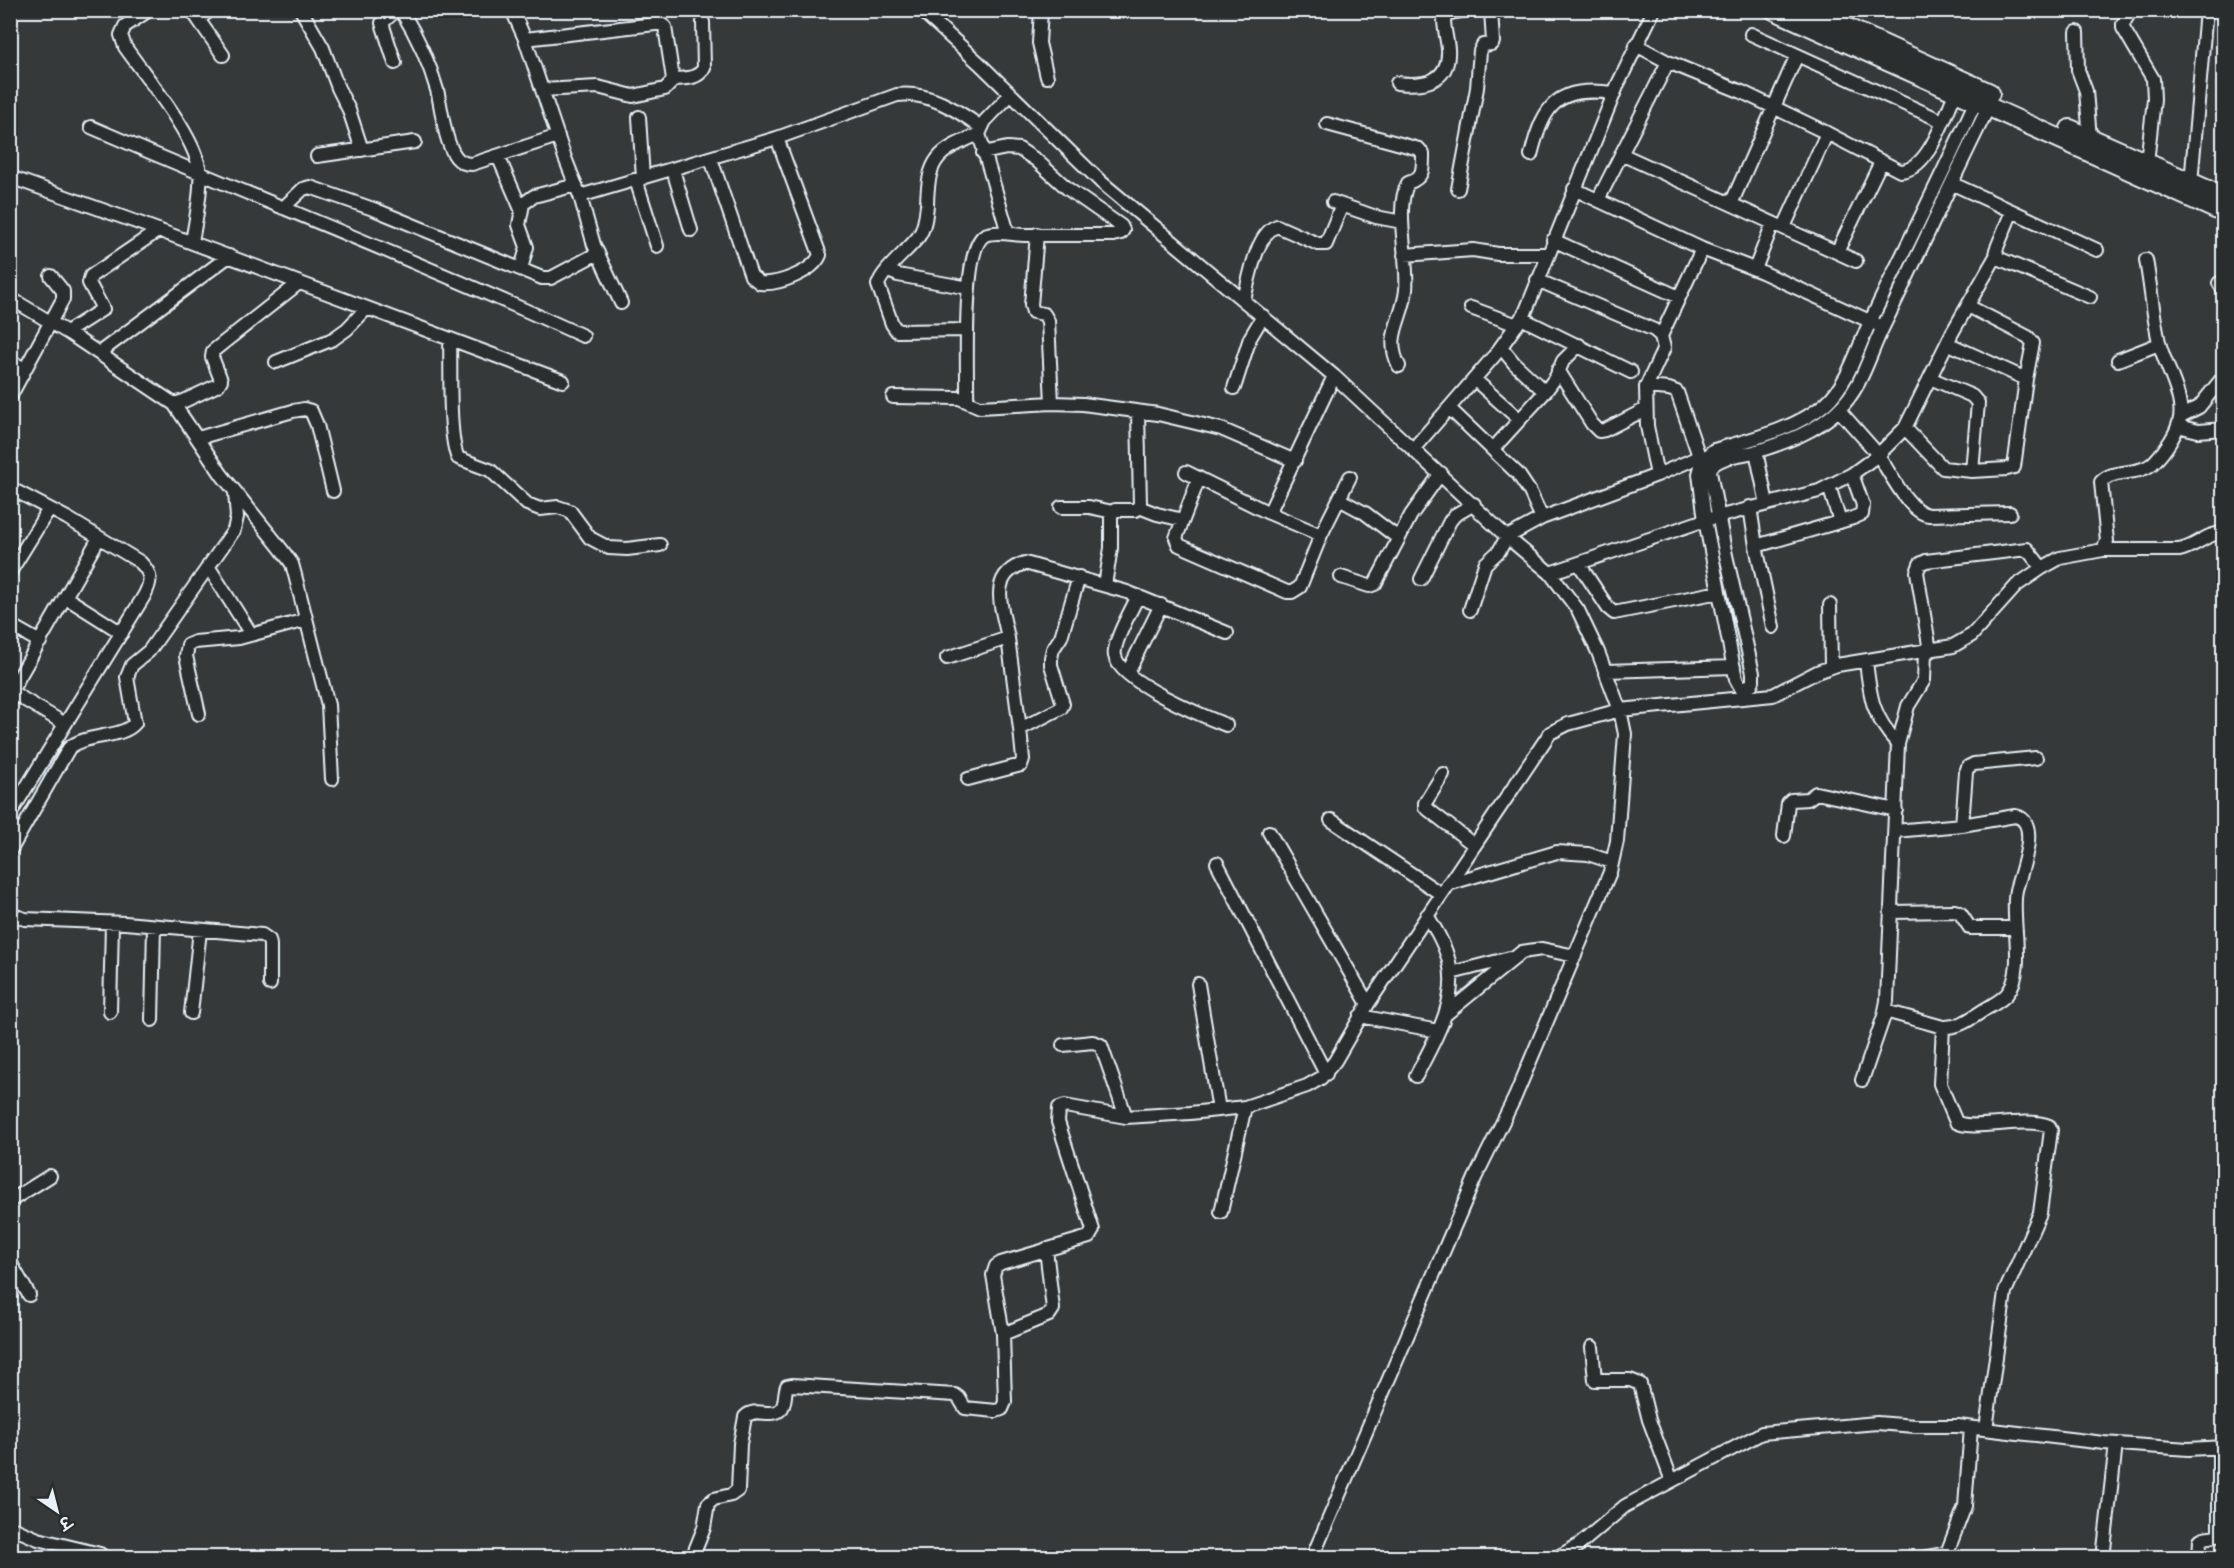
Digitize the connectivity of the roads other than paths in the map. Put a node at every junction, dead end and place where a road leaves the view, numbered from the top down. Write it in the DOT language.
graph roads {
  1 [pos="149,10"];
  2 [pos="211,10"];
  3 [pos="301,10"];
  4 [pos="396,10"];
  5 [pos="401,10"];
  6 [pos="512,10"];
  7 [pos="921,10"];
  8 [pos="1041,10"];
  9 [pos="1467,10"];
  10 [pos="1491,10"];
  11 [pos="1654,10"];
  12 [pos="1774,10"];
  13 [pos="1808,10"];
  14 [pos="2131,10"];
  15 [pos="2206,10"];
  16 [pos="195,15"];
  17 [pos="703,22"];
  18 [pos="2077,32"];
  19 [pos="1751,34"];
  20 [pos="525,39"];
  21 [pos="1636,45"];
  22 [pos="223,55"];
  23 [pos="1797,55"];
  24 [pos="1668,62"];
  25 [pos="395,63"];
  26 [pos="1047,77"];
  27 [pos="673,79"];
  28 [pos="1397,83"];
  29 [pos="542,90"];
  30 [pos="1956,92"];
  31 [pos="1614,93"];
  32 [pos="1011,94"];
  33 [pos="1985,98"];
  34 [pos="1774,109"];
  35 [pos="639,117"];
  36 [pos="1942,121"];
  37 [pos="1327,124"];
  38 [pos="91,127"];
  39 [pos="980,131"];
  40 [pos="1827,133"];
  41 [pos="558,136"];
  42 [pos="777,138"];
  43 [pos="2090,138"];
  44 [pos="415,142"];
  45 [pos="362,150"];
  46 [pos="983,153"];
  47 [pos="1621,154"];
  48 [pos="1531,155"];
  49 [pos="317,156"];
  50 [pos="498,156"];
  51 [pos="711,159"];
  52 [pos="1881,162"];
  53 [pos="2147,163"];
  54 [pos="673,170"];
  55 [pos="200,174"];
  56 [pos="10,177"];
  57 [pos="640,179"];
  58 [pos="2191,183"];
  59 [pos="1953,184"];
  60 [pos="1458,189"];
  61 [pos="1574,189"];
  62 [pos="578,190"];
  63 [pos="2223,197"];
  64 [pos="1598,200"];
  65 [pos="1731,204"];
  66 [pos="283,208"];
  67 [pos="521,208"];
  68 [pos="2012,211"];
  69 [pos="2223,213"];
  70 [pos="1402,222"];
  71 [pos="1778,225"];
  72 [pos="159,230"];
  73 [pos="691,230"];
  74 [pos="1008,234"];
  75 [pos="1037,234"];
  76 [pos="1553,240"];
  77 [pos="192,242"];
  78 [pos="657,246"];
  79 [pos="1702,249"];
  80 [pos="2097,250"];
  81 [pos="1837,252"];
  82 [pos="598,253"];
  83 [pos="1548,254"];
  84 [pos="1404,255"];
  85 [pos="229,256"];
  86 [pos="1996,256"];
  87 [pos="2146,260"];
  88 [pos="1856,261"];
  89 [pos="521,269"];
  90 [pos="1755,269"];
  91 [pos="888,271"];
  92 [pos="51,276"];
  93 [pos="1537,280"];
  94 [pos="299,283"];
  95 [pos="969,288"];
  96 [pos="1679,297"];
  97 [pos="2090,297"];
  98 [pos="10,298"];
  99 [pos="1244,300"];
  100 [pos="621,303"];
  101 [pos="1968,306"];
  102 [pos="367,308"];
  103 [pos="1471,308"];
  104 [pos="1263,316"];
  105 [pos="50,321"];
  106 [pos="1870,321"];
  107 [pos="1519,322"];
  108 [pos="1882,327"];
  109 [pos="966,330"];
  110 [pos="67,332"];
  111 [pos="583,336"];
  112 [pos="1661,336"];
  113 [pos="450,339"];
  114 [pos="1947,342"];
  115 [pos="2159,344"];
  116 [pos="1579,345"];
  117 [pos="1501,347"];
  118 [pos="99,353"];
  119 [pos="2118,360"];
  120 [pos="10,361"];
  121 [pos="276,362"];
  122 [pos="1399,366"];
  123 [pos="25,369"];
  124 [pos="1558,370"];
  125 [pos="1631,372"];
  126 [pos="1334,376"];
  127 [pos="2223,376"];
  128 [pos="1930,378"];
  129 [pos="1474,379"];
  130 [pos="2026,379"];
  131 [pos="563,381"];
  132 [pos="1646,387"];
  133 [pos="1234,388"];
  134 [pos="1545,392"];
  135 [pos="10,397"];
  136 [pos="893,397"];
  137 [pos="967,401"];
  138 [pos="174,404"];
  139 [pos="1052,404"];
  140 [pos="1449,408"];
  141 [pos="1646,410"];
  142 [pos="1839,410"];
  143 [pos="1138,412"];
  144 [pos="1520,420"];
  145 [pos="2180,421"];
  146 [pos="1905,428"];
  147 [pos="2223,429"];
  148 [pos="198,438"];
  149 [pos="1414,448"];
  150 [pos="1493,449"];
  151 [pos="1756,451"];
  152 [pos="1878,455"];
  153 [pos="1700,459"];
  154 [pos="1295,461"];
  155 [pos="1972,471"];
  156 [pos="1186,472"];
  157 [pos="1710,472"];
  158 [pos="1441,473"];
  159 [pos="1852,474"];
  160 [pos="1658,475"];
  161 [pos="1350,477"];
  162 [pos="1199,478"];
  163 [pos="1829,486"];
  164 [pos="10,488"];
  165 [pos="235,491"];
  166 [pos="333,491"];
  167 [pos="1339,499"];
  168 [pos="1474,504"];
  169 [pos="1767,504"];
  170 [pos="1061,507"];
  171 [pos="1139,507"];
  172 [pos="1750,507"];
  173 [pos="49,508"];
  174 [pos="1113,512"];
  175 [pos="1269,513"];
  176 [pos="2010,513"];
  177 [pos="1718,516"];
  178 [pos="1542,518"];
  179 [pos="1183,520"];
  180 [pos="1705,520"];
  181 [pos="1840,522"];
  182 [pos="2223,532"];
  183 [pos="1321,535"];
  184 [pos="1508,537"];
  185 [pos="99,538"];
  186 [pos="1398,538"];
  187 [pos="660,545"];
  188 [pos="1756,546"];
  189 [pos="2103,550"];
  190 [pos="1579,564"];
  191 [pos="208,566"];
  192 [pos="2042,567"];
  193 [pos="10,572"];
  194 [pos="1550,573"];
  195 [pos="1079,577"];
  196 [pos="1341,577"];
  197 [pos="1421,579"];
  198 [pos="1105,585"];
  199 [pos="1719,592"];
  200 [pos="1138,596"];
  201 [pos="65,597"];
  202 [pos="1161,605"];
  203 [pos="1830,605"];
  204 [pos="1470,610"];
  205 [pos="306,620"];
  206 [pos="10,625"];
  207 [pos="1773,627"];
  208 [pos="122,633"];
  209 [pos="1227,633"];
  210 [pos="251,634"];
  211 [pos="1008,639"];
  212 [pos="40,642"];
  213 [pos="1927,651"];
  214 [pos="948,658"];
  215 [pos="1866,661"];
  216 [pos="1734,667"];
  217 [pos="1831,667"];
  218 [pos="1606,671"];
  219 [pos="1128,672"];
  220 [pos="11,692"];
  221 [pos="1620,710"];
  222 [pos="199,714"];
  223 [pos="66,724"];
  224 [pos="1226,725"];
  225 [pos="1020,729"];
  226 [pos="1898,744"];
  227 [pos="2036,758"];
  228 [pos="1443,774"];
  229 [pos="332,779"];
  230 [pos="968,779"];
  231 [pos="1896,810"];
  232 [pos="10,814"];
  233 [pos="1331,820"];
  234 [pos="1962,825"];
  235 [pos="1895,831"];
  236 [pos="1269,832"];
  237 [pos="1784,836"];
  238 [pos="1474,845"];
  239 [pos="10,851"];
  240 [pos="1612,862"];
  241 [pos="1216,863"];
  242 [pos="1444,889"];
  243 [pos="1891,912"];
  244 [pos="10,914"];
  245 [pos="1427,915"];
  246 [pos="111,923"];
  247 [pos="153,926"];
  248 [pos="2015,928"];
  249 [pos="200,930"];
  250 [pos="1575,956"];
  251 [pos="1514,957"];
  252 [pos="1451,973"];
  253 [pos="270,984"];
  254 [pos="1198,984"];
  255 [pos="1368,1004"];
  256 [pos="1885,1011"];
  257 [pos="110,1012"];
  258 [pos="191,1013"];
  259 [pos="1446,1014"];
  260 [pos="1360,1016"];
  261 [pos="152,1020"];
  262 [pos="1942,1027"];
  263 [pos="1438,1031"];
  264 [pos="1063,1045"];
  265 [pos="1326,1074"];
  266 [pos="1416,1076"];
  267 [pos="1862,1080"];
  268 [pos="1245,1107"];
  269 [pos="1219,1110"];
  270 [pos="1126,1117"];
  271 [pos="50,1176"];
  272 [pos="10,1202"];
  273 [pos="1221,1212"];
  274 [pos="1046,1249"];
  275 [pos="10,1262"];
  276 [pos="30,1294"];
  277 [pos="1003,1334"];
  278 [pos="1592,1347"];
  279 [pos="1971,1428"];
  280 [pos="1986,1430"];
  281 [pos="2116,1444"];
  282 [pos="2221,1447"];
  283 [pos="1672,1481"];
  284 [pos="10,1527"];
  285 [pos="104,1557"];
  286 [pos="692,1557"];
  287 [pos="1312,1557"];
  288 [pos="1556,1557"];
  289 [pos="1923,1557"];
  290 [pos="2103,1557"];
  291 [pos="2199,1557"];
  1 -- 55 [label="street"];
  2 -- 16 [label="street"];
  3 -- 45 [label="street"];
  4 -- 25 [label="street"];
  5 -- 50 [label="street"];
  6 -- 20 [label="street"];
  7 -- 32 [label="street"];
  8 -- 26 [label="street"];
  9 -- 28 [label="street"];
  10 -- 60 [label="street"];
  11 -- 21 [label="street"];
  12 -- 30 [label="highway"];
  13 -- 33 [label="highway"];
  14 -- 53 [label="street"];
  15 -- 58 [label="street"];
  16 -- 22 [label="street"];
  17 -- 27 [label="street"];
  18 -- 43 [label="street"];
  19 -- 23 [label="street"];
  20 -- 27 [label="street"];
  20 -- 29 [label="street"];
  21 -- 24 [label="street"];
  21 -- 31 [label="street"];
  23 -- 34 [label="street"];
  23 -- 36 [label="street"];
  24 -- 34 [label="street"];
  24 -- 47 [label="street"];
  27 -- 29 [label="street"];
  29 -- 41 [label="street"];
  30 -- 33 [label="highway"];
  30 -- 36 [label="street"];
  31 -- 48 [label="street"];
  31 -- 61 [label="street"];
  32 -- 39 [label="street"];
  32 -- 99 [label="street"];
  33 -- 43 [label="highway"];
  33 -- 59 [label="street"];
  33 -- 69 [label="highway"];
  33 -- 106 [label="street"];
  34 -- 40 [label="street"];
  34 -- 65 [label="street"];
  35 -- 57 [label="street"];
  36 -- 52 [label="street"];
  37 -- 70 [label="street"];
  38 -- 55 [label="street"];
  39 -- 42 [label="street"];
  39 -- 46 [label="street"];
  39 -- 91 [label="street"];
  40 -- 52 [label="street"];
  40 -- 71 [label="street"];
  41 -- 50 [label="street"];
  41 -- 62 [label="street"];
  42 -- 51 [label="street"];
  42 -- 51 [label="street"];
  43 -- 53 [label="highway"];
  44 -- 45 [label="street"];
  45 -- 49 [label="street"];
  46 -- 74 [label="street"];
  46 -- 75 [label="street"];
  47 -- 64 [label="street"];
  47 -- 65 [label="street"];
  50 -- 67 [label="street"];
  51 -- 54 [label="street"];
  52 -- 81 [label="street"];
  53 -- 58 [label="highway"];
  54 -- 57 [label="street"];
  54 -- 73 [label="street"];
  55 -- 66 [label="street"];
  55 -- 77 [label="street"];
  56 -- 72 [label="street"];
  57 -- 62 [label="street"];
  57 -- 78 [label="street"];
  58 -- 63 [label="highway"];
  59 -- 68 [label="street"];
  59 -- 108 [label="street"];
  61 -- 64 [label="street"];
  61 -- 76 [label="street"];
  62 -- 67 [label="street"];
  62 -- 82 [label="street"];
  64 -- 79 [label="street"];
  65 -- 71 [label="street"];
  66 -- 89 [label="street"];
  66 -- 111 [label="street"];
  67 -- 89 [label="street"];
  68 -- 80 [label="street"];
  68 -- 86 [label="street"];
  70 -- 84 [label="street"];
  70 -- 99 [label="street"];
  71 -- 81 [label="street"];
  71 -- 90 [label="street"];
  72 -- 77 [label="street"];
  72 -- 110 [label="street"];
  74 -- 75 [label="street"];
  74 -- 95 [label="street"];
  75 -- 139 [label="street"];
  76 -- 83 [label="street"];
  76 -- 96 [label="street"];
  77 -- 85 [label="street"];
  79 -- 90 [label="street"];
  79 -- 96 [label="street"];
  81 -- 88 [label="street"];
  82 -- 89 [label="street"];
  82 -- 100 [label="street"];
  83 -- 84 [label="street"];
  83 -- 93 [label="street"];
  84 -- 122 [label="street"];
  85 -- 94 [label="street"];
  85 -- 118 [label="street"];
  86 -- 97 [label="street"];
  86 -- 101 [label="street"];
  87 -- 115 [label="street"];
  90 -- 106 [label="street"];
  91 -- 95 [label="street"];
  91 -- 109 [label="street"];
  92 -- 105 [label="street"];
  93 -- 107 [label="street"];
  93 -- 112 [label="street"];
  94 -- 102 [label="street"];
  94 -- 138 [label="street"];
  95 -- 109 [label="street"];
  96 -- 112 [label="street"];
  98 -- 105 [label="street"];
  99 -- 104 [label="street"];
  101 -- 114 [label="street"];
  101 -- 130 [label="street"];
  102 -- 113 [label="street"];
  102 -- 121 [label="street"];
  103 -- 107 [label="street"];
  104 -- 126 [label="street"];
  104 -- 133 [label="street"];
  105 -- 110 [label="street"];
  105 -- 123 [label="street"];
  106 -- 108 [label="street"];
  106 -- 153 [label="street"];
  107 -- 116 [label="street"];
  107 -- 117 [label="street"];
  108 -- 142 [label="street"];
  109 -- 137 [label="street"];
  110 -- 118 [label="street"];
  112 -- 132 [label="street"];
  113 -- 131 [label="street"];
  113 -- 187 [label="street"];
  114 -- 128 [label="street"];
  114 -- 130 [label="street"];
  115 -- 119 [label="street"];
  115 -- 145 [label="street"];
  116 -- 124 [label="street"];
  116 -- 125 [label="street"];
  117 -- 129 [label="street"];
  117 -- 134 [label="street"];
  118 -- 138 [label="street"];
  120 -- 123 [label="street"];
  123 -- 135 [label="street"];
  124 -- 134 [label="street"];
  124 -- 141 [label="street"];
  126 -- 149 [label="street"];
  126 -- 154 [label="street"];
  127 -- 145 [label="street"];
  128 -- 146 [label="street"];
  128 -- 155 [label="street"];
  129 -- 140 [label="street"];
  129 -- 144 [label="street"];
  130 -- 155 [label="street"];
  132 -- 141 [label="street"];
  132 -- 153 [label="street"];
  134 -- 144 [label="street"];
  136 -- 137 [label="street"];
  137 -- 139 [label="street"];
  138 -- 148 [label="street"];
  139 -- 143 [label="street"];
  140 -- 149 [label="street"];
  140 -- 150 [label="street"];
  141 -- 160 [label="street"];
  142 -- 151 [label="street"];
  142 -- 152 [label="street"];
  143 -- 154 [label="street"];
  143 -- 171 [label="street"];
  144 -- 150 [label="street"];
  145 -- 147 [label="street"];
  145 -- 189 [label="street"];
  146 -- 152 [label="street"];
  146 -- 155 [label="street"];
  148 -- 165 [label="street"];
  148 -- 166 [label="street"];
  149 -- 158 [label="street"];
  150 -- 178 [label="street"];
  151 -- 157 [label="street"];
  151 -- 169 [label="street"];
  152 -- 159 [label="street"];
  152 -- 176 [label="street"];
  153 -- 157 [label="street"];
  153 -- 160 [label="street"];
  153 -- 180 [label="street"];
  154 -- 175 [label="street"];
  156 -- 162 [label="street"];
  157 -- 177 [label="street"];
  158 -- 168 [label="street"];
  158 -- 186 [label="street"];
  159 -- 163 [label="street"];
  159 -- 181 [label="street"];
  160 -- 178 [label="street"];
  161 -- 167 [label="street"];
  162 -- 175 [label="street"];
  162 -- 179 [label="street"];
  163 -- 169 [label="street"];
  163 -- 181 [label="street"];
  164 -- 173 [label="street"];
  165 -- 191 [label="street"];
  165 -- 205 [label="street"];
  167 -- 183 [label="street"];
  167 -- 186 [label="street"];
  168 -- 184 [label="street"];
  168 -- 197 [label="street"];
  169 -- 172 [label="street"];
  170 -- 174 [label="street"];
  171 -- 174 [label="street"];
  171 -- 179 [label="street"];
  172 -- 177 [label="street"];
  172 -- 188 [label="street"];
  173 -- 185 [label="street"];
  173 -- 193 [label="street"];
  174 -- 198 [label="street"];
  175 -- 183 [label="street"];
  177 -- 180 [label="street"];
  177 -- 216 [label="street"];
  178 -- 184 [label="street"];
  179 -- 183 [label="street"];
  180 -- 190 [label="street"];
  180 -- 199 [label="street"];
  181 -- 188 [label="street"];
  182 -- 189 [label="street"];
  184 -- 194 [label="street"];
  184 -- 204 [label="street"];
  185 -- 201 [label="street"];
  185 -- 208 [label="street"];
  186 -- 196 [label="street"];
  188 -- 207 [label="street"];
  189 -- 192 [label="street"];
  190 -- 194 [label="street"];
  190 -- 199 [label="street"];
  191 -- 210 [label="street"];
  191 -- 239 [label="street"];
  192 -- 213 [label="street"];
  192 -- 213 [label="street"];
  194 -- 218 [label="street"];
  195 -- 198 [label="street"];
  195 -- 211 [label="street"];
  195 -- 225 [label="street"];
  198 -- 200 [label="street"];
  199 -- 216 [label="street"];
  200 -- 202 [label="street"];
  200 -- 219 [label="street"];
  201 -- 208 [label="street"];
  201 -- 212 [label="street"];
  202 -- 209 [label="street"];
  202 -- 219 [label="street"];
  203 -- 217 [label="street"];
  205 -- 210 [label="street"];
  205 -- 229 [label="street"];
  206 -- 212 [label="street"];
  208 -- 223 [label="street"];
  210 -- 222 [label="street"];
  211 -- 214 [label="street"];
  211 -- 225 [label="street"];
  212 -- 220 [label="street"];
  213 -- 215 [label="street"];
  213 -- 226 [label="street"];
  215 -- 217 [label="street"];
  215 -- 226 [label="street"];
  216 -- 218 [label="street"];
  217 -- 221 [label="street"];
  218 -- 221 [label="street"];
  219 -- 224 [label="street"];
  220 -- 223 [label="street"];
  221 -- 238 [label="street"];
  221 -- 240 [label="street"];
  223 -- 232 [label="street"];
  225 -- 230 [label="street"];
  226 -- 231 [label="street"];
  227 -- 234 [label="street"];
  228 -- 238 [label="street"];
  231 -- 235 [label="street"];
  231 -- 237 [label="street"];
  233 -- 242 [label="street"];
  234 -- 235 [label="street"];
  234 -- 248 [label="street"];
  235 -- 243 [label="street"];
  236 -- 255 [label="street"];
  238 -- 242 [label="street"];
  240 -- 242 [label="street"];
  240 -- 250 [label="street"];
  241 -- 265 [label="street"];
  242 -- 245 [label="street"];
  243 -- 248 [label="street"];
  243 -- 256 [label="street"];
  244 -- 246 [label="street"];
  245 -- 252 [label="street"];
  245 -- 255 [label="street"];
  246 -- 247 [label="street"];
  246 -- 257 [label="street"];
  247 -- 249 [label="street"];
  247 -- 261 [label="street"];
  248 -- 262 [label="street"];
  249 -- 253 [label="street"];
  249 -- 258 [label="street"];
  250 -- 251 [label="street"];
  250 -- 287 [label="street"];
  251 -- 252 [label="street"];
  251 -- 259 [label="street"];
  252 -- 259 [label="street"];
  254 -- 269 [label="street"];
  255 -- 260 [label="street"];
  256 -- 262 [label="street"];
  256 -- 267 [label="street"];
  259 -- 263 [label="street"];
  260 -- 263 [label="street"];
  260 -- 265 [label="street"];
  262 -- 280 [label="street"];
  263 -- 266 [label="street"];
  264 -- 270 [label="street"];
  265 -- 268 [label="street"];
  268 -- 269 [label="street"];
  268 -- 273 [label="street"];
  269 -- 270 [label="street"];
  270 -- 274 [label="street"];
  271 -- 272 [label="street"];
  274 -- 277 [label="street"];
  274 -- 277 [label="street"];
  275 -- 276 [label="street"];
  277 -- 286 [label="street"];
  278 -- 283 [label="street"];
  279 -- 280 [label="street"];
  279 -- 283 [label="street"];
  279 -- 289 [label="street"];
  280 -- 281 [label="street"];
  281 -- 282 [label="street"];
  281 -- 290 [label="street"];
  282 -- 291 [label="street"];
  283 -- 288 [label="street"];
  284 -- 285 [label="street"];
}
